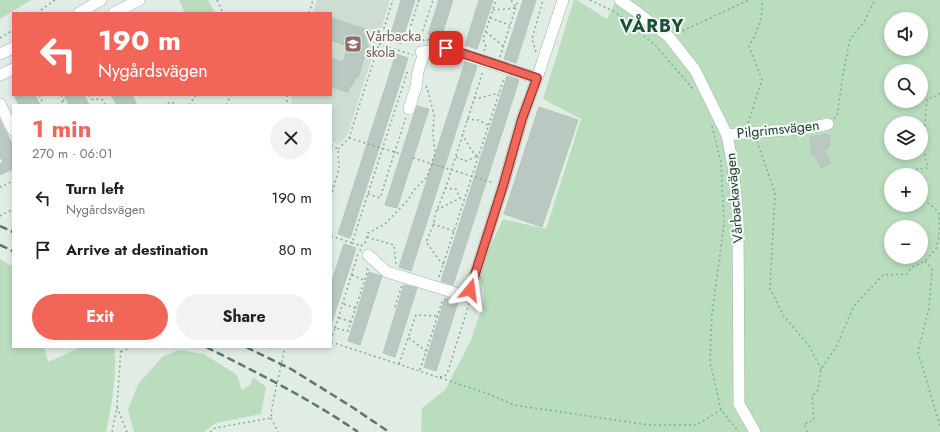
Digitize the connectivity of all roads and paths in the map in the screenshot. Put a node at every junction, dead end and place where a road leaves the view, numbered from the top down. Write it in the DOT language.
graph roads {
  1 [pos="55,0"];
  2 [pos="101,0"];
  3 [pos="139,0"];
  4 [pos="217,0"];
  5 [pos="313,0"];
  6 [pos="393,0"];
  7 [pos="420,0"];
  8 [pos="433,0"];
  9 [pos="496,0"];
  10 [pos="511,0"];
  11 [pos="518,0"];
  12 [pos="543,0"];
  13 [pos="563,0"];
  14 [pos="590,0"];
  15 [pos="620,0"];
  16 [pos="749,0"];
  17 [pos="762,0"];
  18 [pos="875,0"];
  19 [pos="516,8"];
  20 [pos="493,10"];
  21 [pos="38,12"];
  22 [pos="81,12"];
  23 [pos="116,12"];
  24 [pos="223,12"];
  25 [pos="309,12"];
  26 [pos="490,18"];
  27 [pos="510,25"];
  28 [pos="12,31"];
  29 [pos="486,32"];
  30 [pos="421,36"];
  31 [pos="669,37"];
  32 [pos="0,38"];
  33 [pos="438,41"];
  34 [pos="379,44"];
  35 [pos="504,46"];
  36 [pos="12,48"];
  37 [pos="0,54"];
  38 [pos="417,54"];
  39 [pos="536,54"];
  40 [pos="483,55"];
  41 [pos="411,60"];
  42 [pos="499,60"];
  43 [pos="409,68"];
  44 [pos="507,68"];
  45 [pos="12,69"];
  46 [pos="483,70"];
  47 [pos="0,75"];
  48 [pos="537,78"];
  49 [pos="427,87"];
  50 [pos="940,92"];
  51 [pos="499,93"];
  52 [pos="697,94"];
  53 [pos="62,96"];
  54 [pos="90,96"];
  55 [pos="474,97"];
  56 [pos="64,101"];
  57 [pos="0,104"];
  58 [pos="59,104"];
  59 [pos="66,104"];
  60 [pos="105,104"];
  61 [pos="166,104"];
  62 [pos="176,104"];
  63 [pos="409,110"];
  64 [pos="467,119"];
  65 [pos="828,124"];
  66 [pos="488,125"];
  67 [pos="712,126"];
  68 [pos="12,128"];
  69 [pos="750,132"];
  70 [pos="462,134"];
  71 [pos="727,135"];
  72 [pos="349,138"];
  73 [pos="332,146"];
  74 [pos="338,149"];
  75 [pos="383,149"];
  76 [pos="395,152"];
  77 [pos="401,154"];
  78 [pos="478,156"];
  79 [pos="455,157"];
  80 [pos="413,158"];
  81 [pos="431,164"];
  82 [pos="928,168"];
  83 [pos="451,170"];
  84 [pos="471,177"];
  85 [pos="497,178"];
  86 [pos="12,182"];
  87 [pos="0,186"];
  88 [pos="445,188"];
  89 [pos="332,193"];
  90 [pos="368,194"];
  91 [pos="460,198"];
  92 [pos="464,199"];
  93 [pos="928,203"];
  94 [pos="12,210"];
  95 [pos="436,210"];
  96 [pos="0,216"];
  97 [pos="433,224"];
  98 [pos="454,231"];
  99 [pos="332,236"];
  100 [pos="367,237"];
  101 [pos="928,258"];
  102 [pos="366,259"];
  103 [pos="444,264"];
  104 [pos="918,264"];
  105 [pos="928,264"];
  106 [pos="396,270"];
  107 [pos="352,275"];
  108 [pos="439,278"];
  109 [pos="364,280"];
  110 [pos="403,282"];
  111 [pos="444,296"];
  112 [pos="463,302"];
  113 [pos="343,304"];
  114 [pos="394,307"];
  115 [pos="355,308"];
  116 [pos="438,316"];
  117 [pos="338,318"];
  118 [pos="351,322"];
  119 [pos="336,328"];
  120 [pos="408,337"];
  121 [pos="332,338"];
  122 [pos="332,341"];
  123 [pos="121,348"];
  124 [pos="130,348"];
  125 [pos="285,348"];
  126 [pos="426,351"];
  127 [pos="121,352"];
  128 [pos="399,364"];
  129 [pos="821,368"];
  130 [pos="420,371"];
  131 [pos="440,377"];
  132 [pos="117,406"];
  133 [pos="721,410"];
  134 [pos="271,418"];
  135 [pos="940,426"];
  136 [pos="112,432"];
  137 [pos="127,432"];
  138 [pos="210,432"];
  139 [pos="278,432"];
  140 [pos="739,432"];
  141 [pos="756,432"];
  142 [pos="807,432"];
  1 -- 21 [label="path"];
  2 -- 22 [label="street"];
  3 -- 23 [label="street"];
  4 -- 24 [label="path"];
  5 -- 25 [label="path"];
  6 -- 34 [label="path"];
  7 -- 30 [label="path"];
  8 -- 30 [label="path"];
  9 -- 20 [label="path"];
  10 -- 19 [label="path"];
  11 -- 19 [label="path"];
  12 -- 39 [label="path"];
  13 -- 48 [label="street"];
  14 -- 52 [label="path"];
  15 -- 31 [label="street, Vårbackavägen"];
  16 -- 31 [label="path"];
  17 -- 69 [label="path"];
  18 -- 65 [label="path"];
  19 -- 20 [label="path"];
  19 -- 27 [label="path"];
  20 -- 26 [label="path"];
  26 -- 27 [label="path"];
  26 -- 29 [label="path"];
  27 -- 35 [label="path"];
  28 -- 32 [label="path"];
  29 -- 35 [label="path"];
  29 -- 40 [label="path"];
  30 -- 33 [label="path"];
  31 -- 71 [label="street, Vårbackavägen"];
  34 -- 38 [label="path"];
  34 -- 72 [label="path"];
  35 -- 42 [label="path"];
  36 -- 37 [label="street"];
  38 -- 41 [label="path"];
  38 -- 44 [label="street"];
  38 -- 63 [label="street"];
  43 -- 75 [label="path"];
  44 -- 48 [label="street"];
  44 -- 51 [label="path"];
  45 -- 47 [label="street"];
  46 -- 55 [label="path"];
  48 -- 102 [label="street"];
  49 -- 81 [label="path"];
  50 -- 82 [label="path"];
  51 -- 55 [label="path"];
  51 -- 66 [label="path"];
  53 -- 56 [label="path"];
  54 -- 60 [label="path"];
  55 -- 64 [label="path"];
  56 -- 58 [label="path"];
  56 -- 59 [label="path"];
  57 -- 68 [label="street"];
  61 -- 62 [label="path"];
  63 -- 76 [label="path"];
  64 -- 66 [label="path"];
  64 -- 70 [label="path"];
  65 -- 69 [label="street, Pilgrimsvägen"];
  66 -- 78 [label="path"];
  67 -- 133 [label="path"];
  69 -- 71 [label="street, Pilgrimsvägen"];
  69 -- 129 [label="path"];
  70 -- 78 [label="path"];
  70 -- 79 [label="path"];
  71 -- 141 [label="street, Vårbackavägen"];
  72 -- 74 [label="path"];
  72 -- 75 [label="path"];
  73 -- 74 [label="path"];
  74 -- 89 [label="path"];
  75 -- 76 [label="path"];
  75 -- 90 [label="path"];
  76 -- 77 [label="path"];
  76 -- 90 [label="path"];
  78 -- 79 [label="path"];
  78 -- 84 [label="path"];
  79 -- 83 [label="path"];
  80 -- 81 [label="path"];
  81 -- 83 [label="path"];
  81 -- 100 [label="path"];
  83 -- 84 [label="path"];
  83 -- 88 [label="path"];
  84 -- 85 [label="path"];
  84 -- 92 [label="path"];
  86 -- 87 [label="path"];
  88 -- 91 [label="path"];
  88 -- 95 [label="path"];
  90 -- 99 [label="path"];
  91 -- 92 [label="path"];
  91 -- 95 [label="path"];
  92 -- 98 [label="path"];
  93 -- 101 [label="path"];
  94 -- 96 [label="path"];
  95 -- 97 [label="path"];
  97 -- 98 [label="path"];
  97 -- 103 [label="path"];
  98 -- 103 [label="path"];
  100 -- 106 [label="path"];
  100 -- 107 [label="path"];
  102 -- 109 [label="path"];
  103 -- 108 [label="path"];
  104 -- 129 [label="path"];
  105 -- 135 [label="path"];
  107 -- 109 [label="path"];
  107 -- 113 [label="path"];
  109 -- 115 [label="path"];
  110 -- 114 [label="path"];
  111 -- 116 [label="path"];
  112 -- 131 [label="path"];
  113 -- 115 [label="path"];
  113 -- 117 [label="path"];
  115 -- 118 [label="path"];
  116 -- 120 [label="path"];
  116 -- 126 [label="path"];
  117 -- 118 [label="path"];
  117 -- 119 [label="path"];
  118 -- 119 [label="path"];
  119 -- 121 [label="path"];
  120 -- 126 [label="path"];
  120 -- 128 [label="path"];
  122 -- 128 [label="path"];
  123 -- 127 [label="path"];
  124 -- 127 [label="path"];
  125 -- 134 [label="path"];
  126 -- 130 [label="path"];
  127 -- 132 [label="path"];
  128 -- 130 [label="path"];
  129 -- 142 [label="path"];
  130 -- 131 [label="path"];
  131 -- 133 [label="path"];
  132 -- 136 [label="path"];
  132 -- 137 [label="path"];
  133 -- 140 [label="path"];
  134 -- 138 [label="path"];
  134 -- 139 [label="path"];
}
